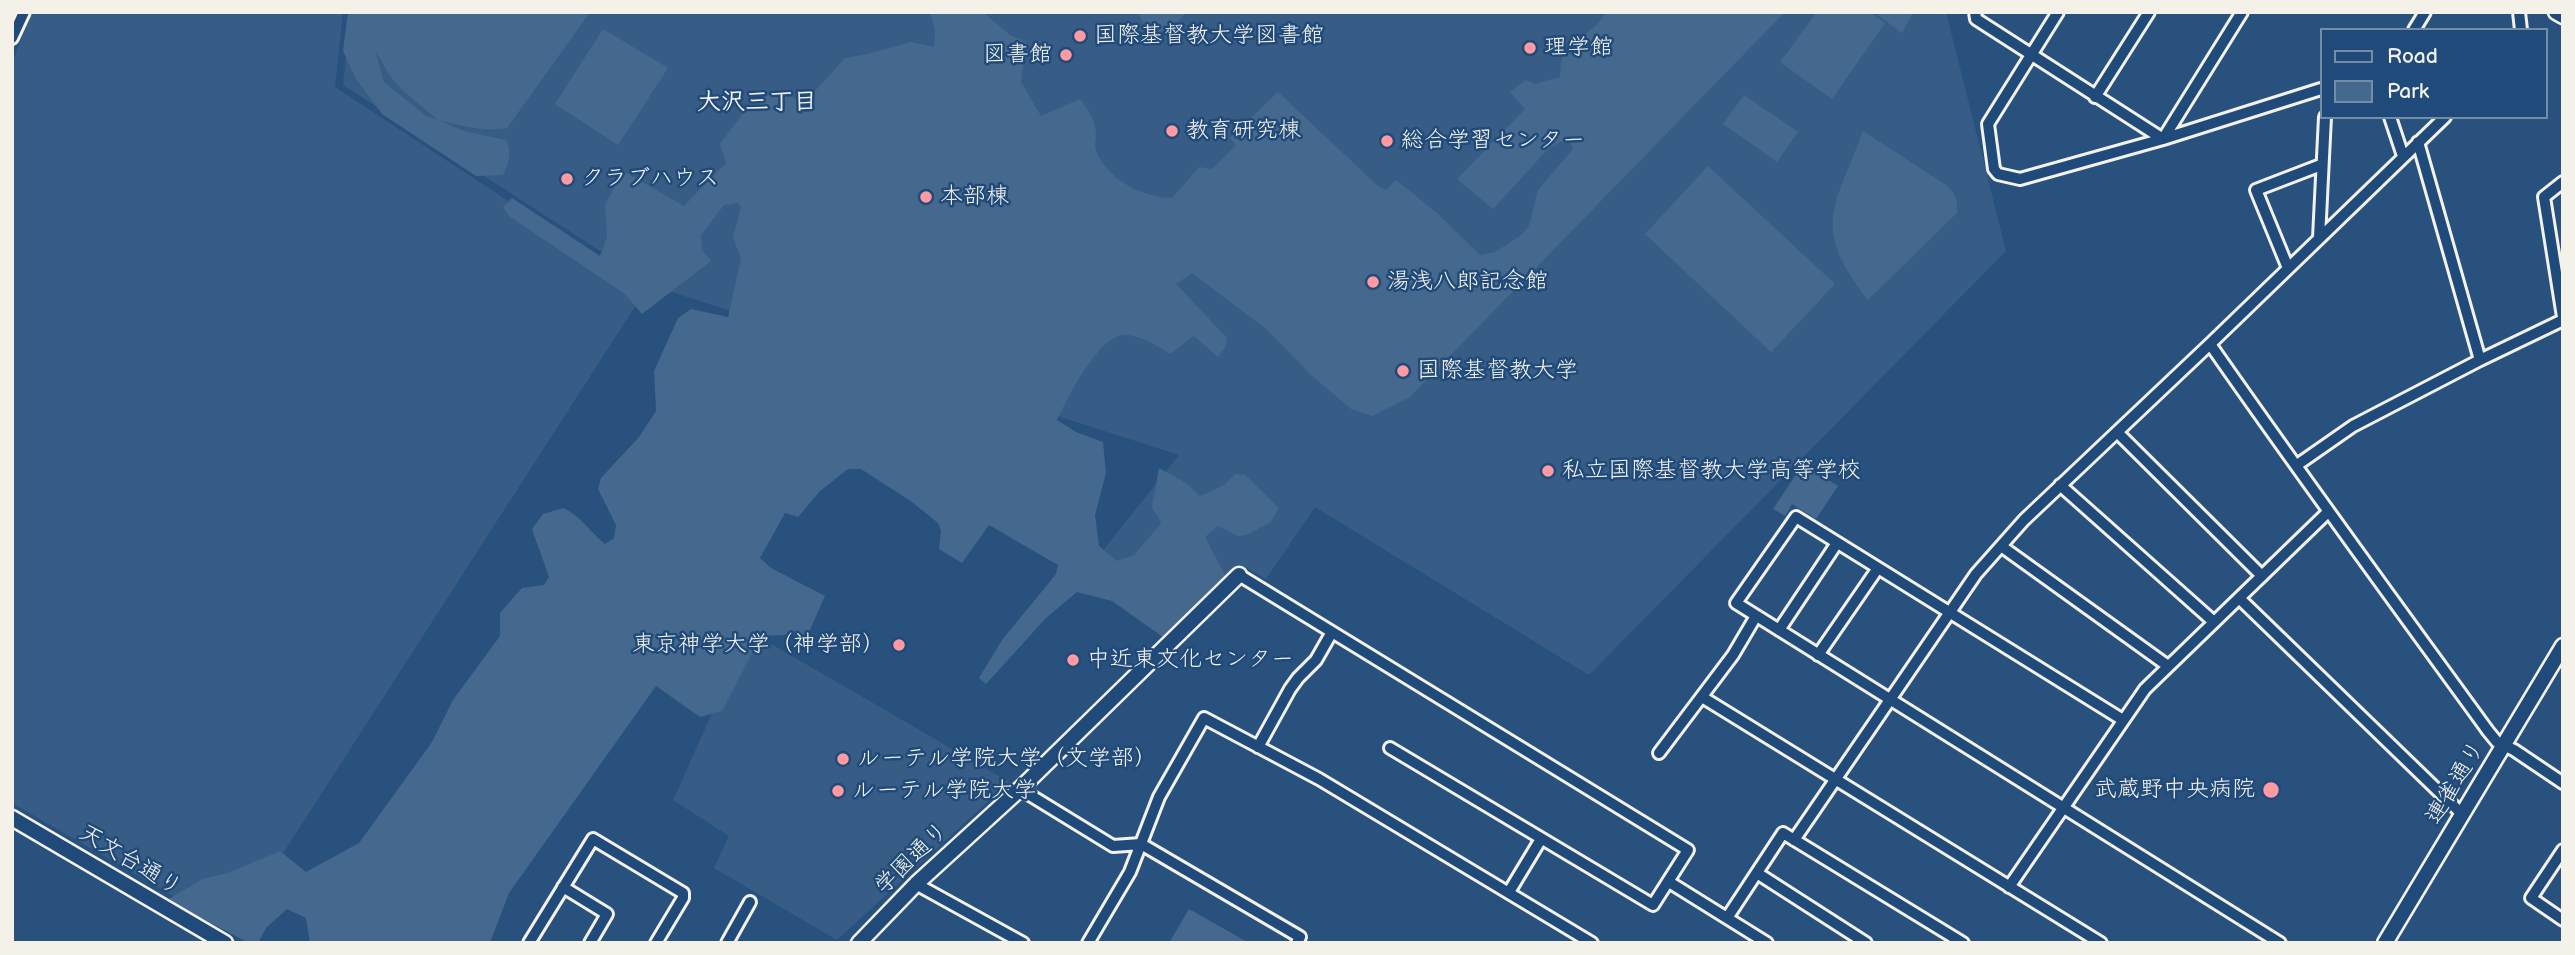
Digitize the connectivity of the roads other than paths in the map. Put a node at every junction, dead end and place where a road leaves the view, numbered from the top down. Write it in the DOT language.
graph roads {
  1 [pos="24,12"];
  2 [pos="1975,12"];
  3 [pos="2058,12"];
  4 [pos="2149,12"];
  5 [pos="2242,12"];
  6 [pos="2425,12"];
  7 [pos="2556,12"];
  8 [pos="2563,16"];
  9 [pos="2415,28"];
  10 [pos="12,38"];
  11 [pos="2031,56"];
  12 [pos="2320,89"];
  13 [pos="2095,97"];
  14 [pos="2325,119"];
  15 [pos="2391,119"];
  16 [pos="2443,119"];
  17 [pos="2163,139"];
  18 [pos="2418,142"];
  19 [pos="2403,156"];
  20 [pos="2321,165"];
  21 [pos="2563,182"];
  22 [pos="2319,238"];
  23 [pos="2288,268"];
  24 [pos="2563,318"];
  25 [pos="2210,344"];
  26 [pos="2480,359"];
  27 [pos="2117,432"];
  28 [pos="2297,465"];
  29 [pos="2060,485"];
  30 [pos="2328,512"];
  31 [pos="1837,544"];
  32 [pos="2001,546"];
  33 [pos="1878,568"];
  34 [pos="1239,575"];
  35 [pos="2262,576"];
  36 [pos="2239,598"];
  37 [pos="1950,614"];
  38 [pos="1756,616"];
  39 [pos="2214,622"];
  40 [pos="1779,630"];
  41 [pos="1332,632"];
  42 [pos="2563,646"];
  43 [pos="1818,654"];
  44 [pos="2168,666"];
  45 [pos="1702,697"];
  46 [pos="1891,700"];
  47 [pos="2123,720"];
  48 [pos="2505,745"];
  49 [pos="1258,747"];
  50 [pos="1390,748"];
  51 [pos="1659,753"];
  52 [pos="1837,779"];
  53 [pos="2563,783"];
  54 [pos="1020,789"];
  55 [pos="2063,807"];
  56 [pos="2463,815"];
  57 [pos="12,818"];
  58 [pos="1541,839"];
  59 [pos="1794,840"];
  60 [pos="1141,844"];
  61 [pos="2563,850"];
  62 [pos="1756,873"];
  63 [pos="1669,882"];
  64 [pos="916,884"];
  65 [pos="563,887"];
  66 [pos="2009,887"];
  67 [pos="1509,892"];
  68 [pos="750,902"];
  69 [pos="1727,918"];
  70 [pos="2563,920"];
  71 [pos="225,943"];
  72 [pos="529,943"];
  73 [pos="590,943"];
  74 [pos="656,943"];
  75 [pos="727,943"];
  76 [pos="859,943"];
  77 [pos="1023,943"];
  78 [pos="1088,943"];
  79 [pos="1297,943"];
  80 [pos="1592,943"];
  81 [pos="1767,943"];
  82 [pos="1866,943"];
  83 [pos="1963,943"];
  84 [pos="2101,943"];
  85 [pos="2280,943"];
  86 [pos="2386,943"];
  1 -- 10 [label="street"];
  2 -- 11 [label="street"];
  3 -- 11 [label="street"];
  4 -- 13 [label="street"];
  5 -- 17 [label="street"];
  6 -- 9 [label="street"];
  7 -- 8 [label="main road"];
  11 -- 13 [label="street"];
  11 -- 17 [label="street"];
  12 -- 17 [label="street"];
  13 -- 17 [label="street"];
  14 -- 20 [label="street"];
  15 -- 19 [label="street"];
  16 -- 18 [label="street"];
  18 -- 19 [label="street"];
  18 -- 26 [label="street"];
  19 -- 22 [label="street"];
  20 -- 22 [label="street"];
  20 -- 23 [label="street"];
  21 -- 24 [label="street"];
  22 -- 23 [label="street"];
  23 -- 25 [label="street"];
  24 -- 26 [label="street"];
  25 -- 27 [label="street"];
  25 -- 28 [label="street"];
  26 -- 28 [label="street"];
  27 -- 29 [label="street"];
  27 -- 35 [label="street"];
  28 -- 30 [label="street"];
  29 -- 32 [label="street"];
  29 -- 39 [label="street"];
  30 -- 35 [label="street"];
  30 -- 48 [label="street"];
  31 -- 33 [label="street"];
  31 -- 38 [label="street"];
  31 -- 40 [label="street"];
  32 -- 37 [label="street"];
  32 -- 44 [label="street"];
  33 -- 37 [label="street"];
  33 -- 43 [label="street"];
  34 -- 41 [label="street"];
  34 -- 54 [label="main road, 学園通り"];
  35 -- 36 [label="street"];
  36 -- 39 [label="street"];
  36 -- 56 [label="street"];
  37 -- 46 [label="street"];
  37 -- 47 [label="street"];
  38 -- 40 [label="street"];
  38 -- 45 [label="street"];
  39 -- 44 [label="street"];
  40 -- 43 [label="street"];
  41 -- 49 [label="street"];
  41 -- 63 [label="street"];
  42 -- 48 [label="main road, 連雀通り"];
  43 -- 46 [label="street"];
  44 -- 47 [label="street"];
  45 -- 51 [label="street"];
  45 -- 52 [label="street"];
  46 -- 52 [label="street"];
  46 -- 55 [label="street"];
  47 -- 55 [label="street"];
  48 -- 53 [label="street"];
  48 -- 56 [label="main road, 連雀通り"];
  49 -- 60 [label="street"];
  49 -- 67 [label="street"];
  50 -- 58 [label="street"];
  52 -- 59 [label="street"];
  52 -- 66 [label="street"];
  54 -- 60 [label="street"];
  54 -- 64 [label="main road, 学園通り"];
  55 -- 66 [label="street"];
  55 -- 85 [label="street"];
  56 -- 86 [label="main road, 連雀通り"];
  57 -- 71 [label="main road, 天文台通り"];
  58 -- 63 [label="street"];
  58 -- 67 [label="street"];
  59 -- 62 [label="street"];
  59 -- 83 [label="street"];
  60 -- 78 [label="street"];
  60 -- 79 [label="street"];
  61 -- 70 [label="street"];
  62 -- 69 [label="street"];
  62 -- 82 [label="street"];
  63 -- 69 [label="street"];
  64 -- 76 [label="main road, 学園通り"];
  64 -- 77 [label="street"];
  65 -- 72 [label="street"];
  65 -- 73 [label="street"];
  65 -- 74 [label="street"];
  66 -- 84 [label="street"];
  67 -- 80 [label="street"];
  68 -- 75 [label="street"];
  69 -- 81 [label="street"];
}
